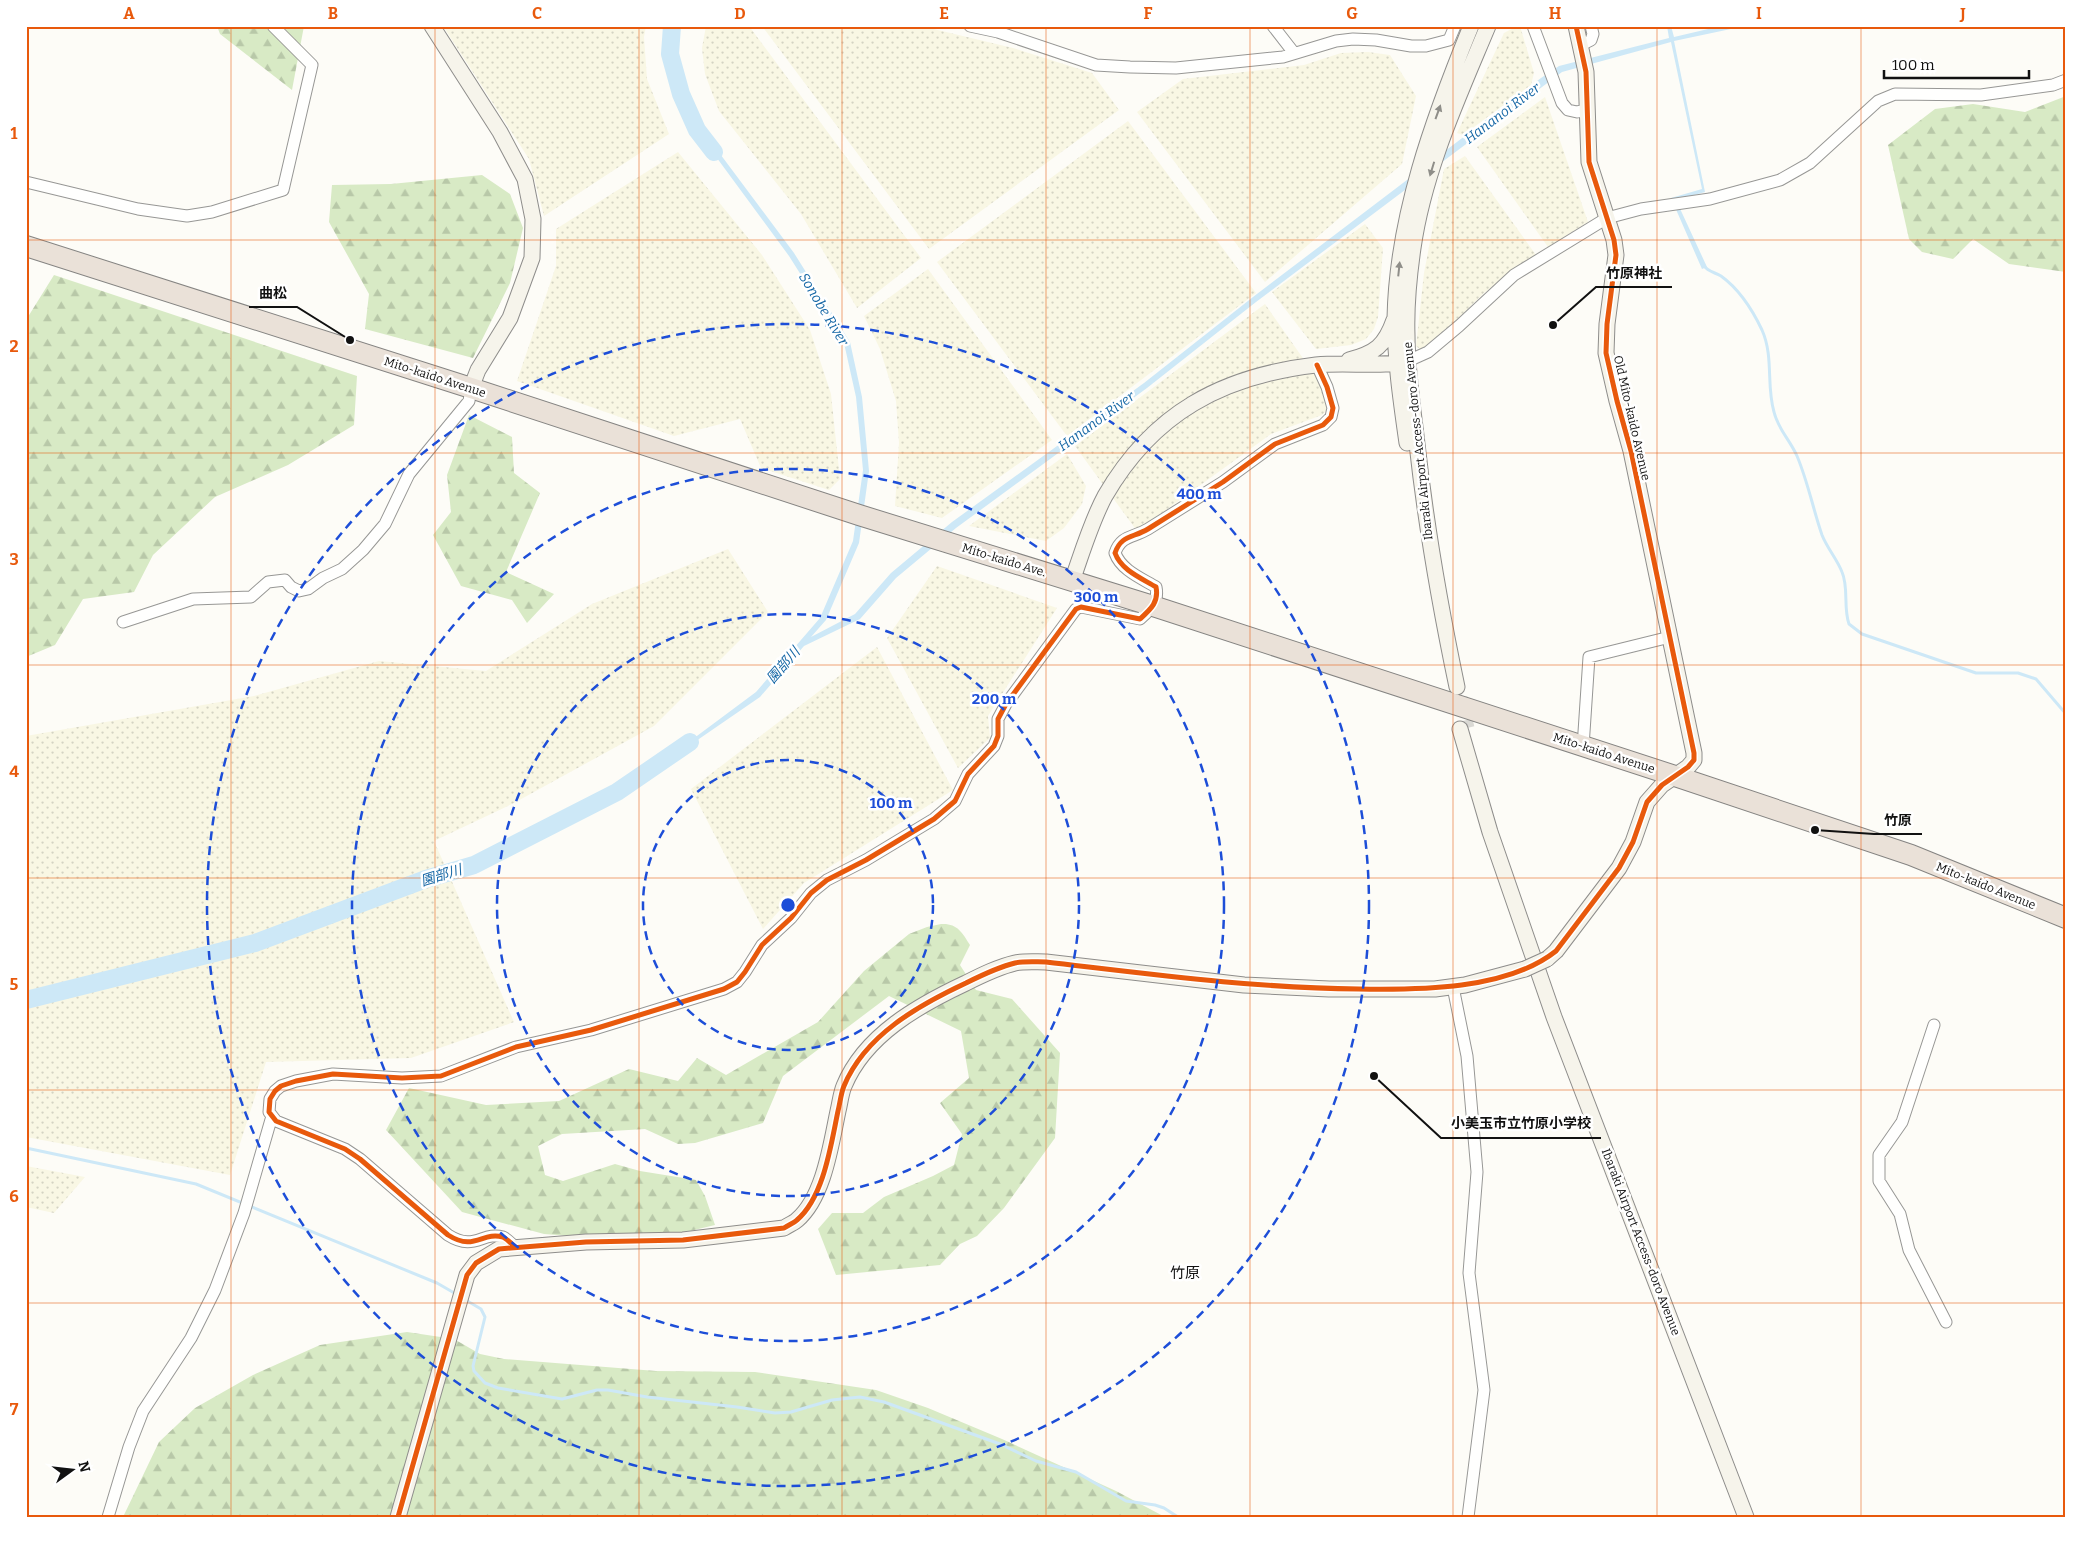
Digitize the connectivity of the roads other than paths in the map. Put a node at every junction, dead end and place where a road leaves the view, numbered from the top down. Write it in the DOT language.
graph roads {
  1 [pos="273,26"];
  2 [pos="432,26"];
  3 [pos="970,26"];
  4 [pos="1273,26"];
  5 [pos="1455,26"];
  6 [pos="1470,26"];
  7 [pos="1488,26"];
  8 [pos="1533,26"];
  9 [pos="1576,26"];
  10 [pos="1591,26"];
  11 [pos="1582,50"];
  12 [pos="1294,53"];
  13 [pos="2066,80"];
  14 [pos="1586,110"];
  15 [pos="26,182"];
  16 [pos="1608,218"];
  17 [pos="26,246"];
  18 [pos="1395,318"];
  19 [pos="1403,362"];
  20 [pos="1336,364"];
  21 [pos="1317,365"];
  22 [pos="471,388"];
  23 [pos="843,510"];
  24 [pos="1072,581"];
  25 [pos="1153,606"];
  26 [pos="123,622"];
  27 [pos="1670,637"];
  28 [pos="1453,686"];
  29 [pos="1464,729"];
  30 [pos="1583,747"];
  31 [pos="1675,776"];
  32 [pos="2066,918"];
  33 [pos="1453,987"];
  34 [pos="1934,1025"];
  35 [pos="272,1116"];
  36 [pos="515,1247"];
  37 [pos="1946,1322"];
  38 [pos="108,1517"];
  39 [pos="398,1517"];
  40 [pos="1468,1517"];
  41 [pos="1746,1517"];
  1 -- 15 [label="street"];
  2 -- 22 [label="street"];
  3 -- 12 [label="street"];
  4 -- 12 [label="street"];
  5 -- 12 [label="street"];
  18 -- 6 [label="street, Ibaraki Airport Access-doro Avenue, one-way"];
  7 -- 19 [label="street, Ibaraki Airport Access-doro Avenue, one-way"];
  8 -- 14 [label="street"];
  9 -- 11 [label="street, Old Mito-kaido Avenue"];
  10 -- 11 [label="street"];
  11 -- 14 [label="street, Old Mito-kaido Avenue"];
  13 -- 16 [label="street"];
  14 -- 16 [label="street, Old Mito-kaido Avenue"];
  16 -- 19 [label="street"];
  16 -- 27 [label="street, Old Mito-kaido Avenue"];
  17 -- 22 [label="highway, Mito-kaido Avenue"];
  18 -- 19 [label="street, Ibaraki Airport Access-doro Avenue"];
  18 -- 20 [label="street"];
  19 -- 20 [label="street"];
  19 -- 28 [label="street, Ibaraki Airport Access-doro Avenue"];
  20 -- 21 [label="street"];
  21 -- 24 [label="street"];
  21 -- 25 [label="street"];
  22 -- 23 [label="highway, Mito-kaido Avenue"];
  22 -- 26 [label="street"];
  23 -- 24 [label="highway, Mito-kaido Ave."];
  24 -- 25 [label="highway, Mito-kaido Ave."];
  25 -- 30 [label="highway, Mito-kaido Avenue"];
  25 -- 35 [label="street"];
  27 -- 30 [label="street"];
  27 -- 31 [label="street, Old Mito-kaido Avenue"];
  29 -- 41 [label="street, Ibaraki Airport Access-doro Avenue"];
  30 -- 31 [label="highway, Mito-kaido Avenue"];
  31 -- 32 [label="highway, Mito-kaido Avenue"];
  31 -- 33 [label="street, Old Mito-kaido Avenue, bridge"];
  33 -- 36 [label="street"];
  33 -- 40 [label="street"];
  34 -- 37 [label="street"];
  35 -- 36 [label="street"];
  35 -- 38 [label="street"];
  36 -- 39 [label="street"];
}
